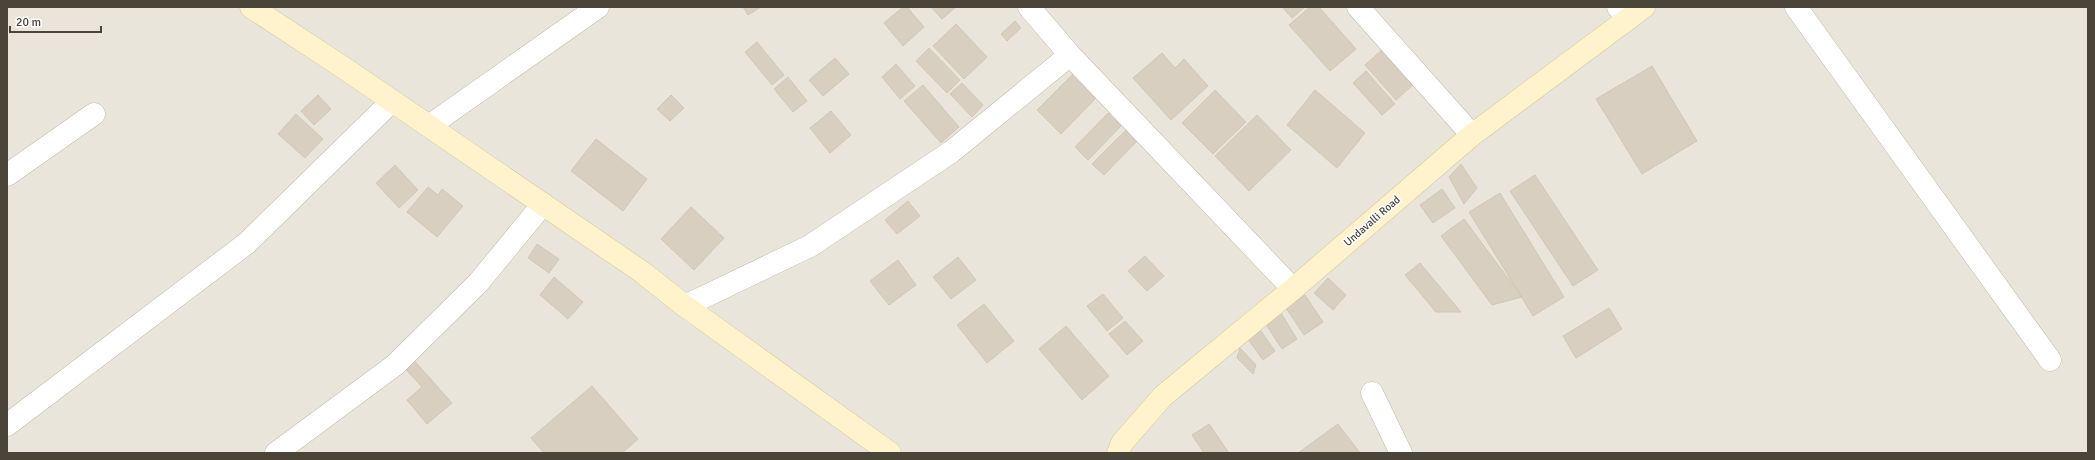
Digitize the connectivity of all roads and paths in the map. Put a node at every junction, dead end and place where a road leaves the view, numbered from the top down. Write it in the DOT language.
graph roads {
  1 [pos="251,7"];
  2 [pos="598,7"];
  3 [pos="1029,7"];
  4 [pos="1358,7"];
  5 [pos="1796,7"];
  6 [pos="1630,11"];
  7 [pos="1070,55"];
  8 [pos="391,102"];
  9 [pos="94,114"];
  10 [pos="429,126"];
  11 [pos="1472,135"];
  12 [pos="7,176"];
  13 [pos="543,204"];
  14 [pos="1293,289"];
  15 [pos="685,306"];
  16 [pos="2050,360"];
  17 [pos="1372,393"];
  18 [pos="7,424"];
  19 [pos="1115,450"];
  20 [pos="276,453"];
  21 [pos="890,453"];
  22 [pos="1401,453"];
  1 -- 8 [label="street"];
  2 -- 10 [label="street"];
  3 -- 7 [label="street"];
  4 -- 11 [label="street"];
  5 -- 16 [label="street"];
  6 -- 11 [label="street, Undavalli Road"];
  7 -- 14 [label="street"];
  7 -- 15 [label="street"];
  8 -- 10 [label="street"];
  8 -- 18 [label="street"];
  9 -- 12 [label="street"];
  10 -- 13 [label="street"];
  11 -- 14 [label="street, Undavalli Road"];
  13 -- 15 [label="street"];
  13 -- 20 [label="street"];
  14 -- 19 [label="street, Undavalli Road"];
  15 -- 21 [label="street"];
  17 -- 22 [label="street"];
}
